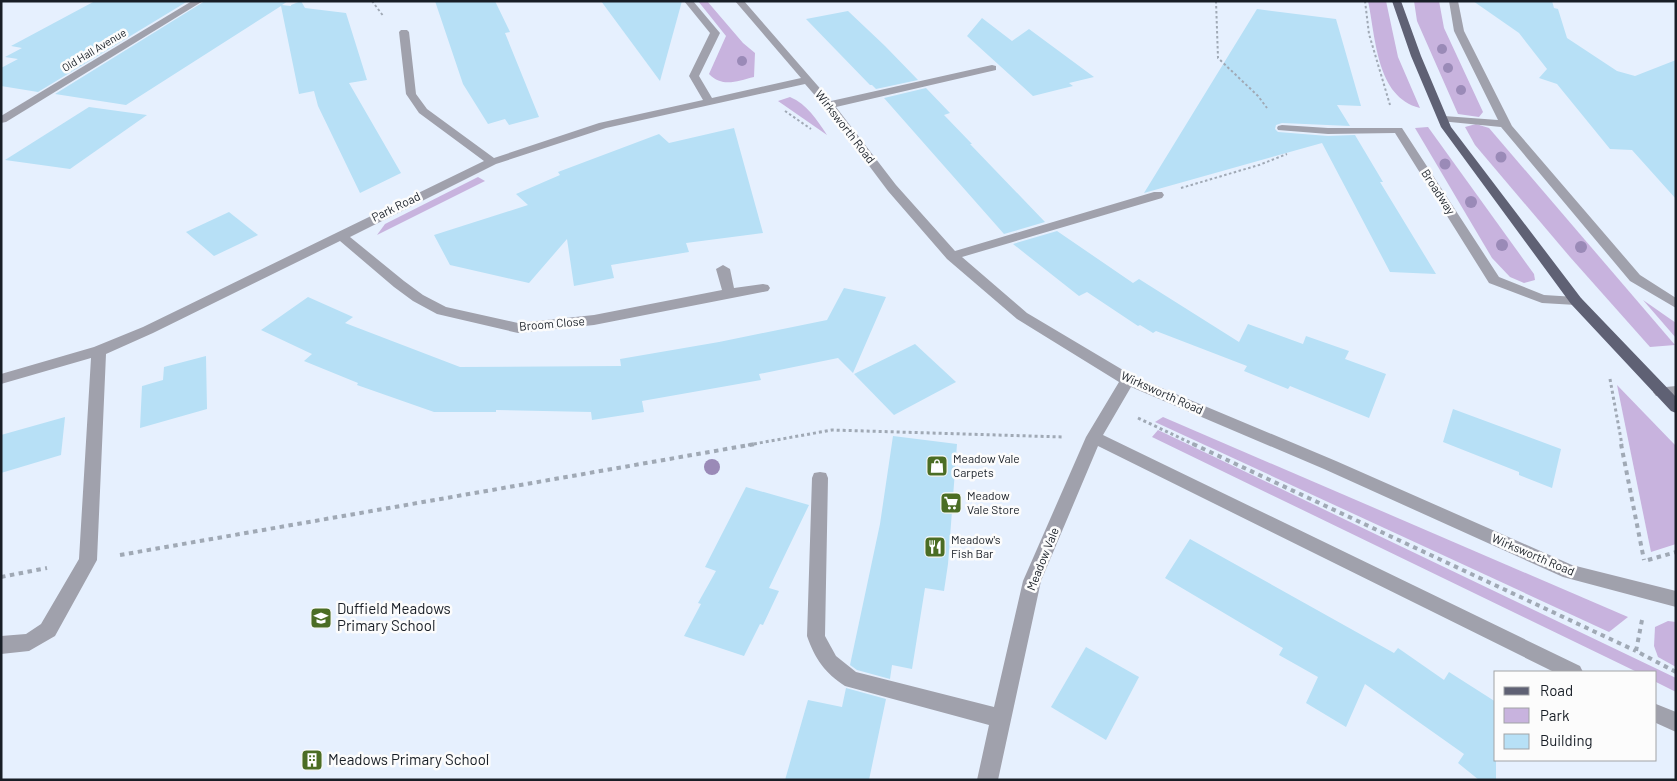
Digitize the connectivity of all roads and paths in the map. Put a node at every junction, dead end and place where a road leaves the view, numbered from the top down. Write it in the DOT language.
graph roads {
  1 [pos="199,1"];
  2 [pos="688,1"];
  3 [pos="738,1"];
  4 [pos="1216,1"];
  5 [pos="1365,1"];
  6 [pos="1396,1"];
  7 [pos="1453,1"];
  8 [pos="404,32"];
  9 [pos="992,68"];
  10 [pos="807,80"];
  11 [pos="709,101"];
  12 [pos="829,105"];
  13 [pos="1444,119"];
  14 [pos="2,120"];
  15 [pos="1506,124"];
  16 [pos="1282,128"];
  17 [pos="1398,130"];
  18 [pos="492,162"];
  19 [pos="1158,195"];
  20 [pos="340,235"];
  21 [pos="952,256"];
  22 [pos="723,269"];
  23 [pos="763,288"];
  24 [pos="729,293"];
  25 [pos="1576,301"];
  26 [pos="1676,304"];
  27 [pos="99,350"];
  28 [pos="1646,376"];
  29 [pos="1,379"];
  30 [pos="1128,380"];
  31 [pos="1668,392"];
  32 [pos="1112,406"];
  33 [pos="1676,407"];
  34 [pos="1094,438"];
  35 [pos="820,478"];
  36 [pos="1676,552"];
  37 [pos="88,560"];
  38 [pos="1644,561"];
  39 [pos="1,577"];
  40 [pos="1648,593"];
  41 [pos="1676,598"];
  42 [pos="1,645"];
  43 [pos="1636,651"];
  44 [pos="1571,671"];
  45 [pos="1676,672"];
  46 [pos="1657,713"];
  47 [pos="1001,718"];
  48 [pos="1676,722"];
  49 [pos="987,780"];
  1 -- 14 [label="street, Old Hall Avenue"];
  2 -- 11 [label="street"];
  3 -- 10 [label="street, Wirksworth Road"];
  4 -- 16 [label="path"];
  5 -- 17 [label="path"];
  6 -- 13 [label="main road"];
  7 -- 15 [label="street"];
  8 -- 18 [label="street"];
  9 -- 12 [label="street"];
  10 -- 11 [label="street, Park Road"];
  10 -- 12 [label="street, Wirksworth Road"];
  11 -- 18 [label="street, Park Road"];
  12 -- 21 [label="street, Wirksworth Road"];
  13 -- 15 [label="street"];
  13 -- 25 [label="main road"];
  15 -- 26 [label="street"];
  16 -- 17 [label="street"];
  16 -- 19 [label="path"];
  17 -- 25 [label="street, Broadway"];
  18 -- 20 [label="street, Park Road"];
  19 -- 21 [label="street"];
  20 -- 24 [label="street, Broom Close"];
  20 -- 27 [label="street, Park Road"];
  21 -- 30 [label="street, Wirksworth Road"];
  22 -- 24 [label="street"];
  23 -- 24 [label="street, Broom Close"];
  25 -- 28 [label="main road"];
  27 -- 29 [label="street, Park Road"];
  27 -- 37 [label="street"];
  28 -- 31 [label="main road"];
  28 -- 38 [label="path"];
  30 -- 32 [label="street, Meadow Vale"];
  30 -- 40 [label="street, Wirksworth Road"];
  31 -- 33 [label="main road"];
  32 -- 34 [label="street, Meadow Vale"];
  32 -- 43 [label="path"];
  34 -- 37 [label="path"];
  34 -- 44 [label="street"];
  34 -- 47 [label="street, Meadow Vale"];
  35 -- 47 [label="street"];
  36 -- 38 [label="path"];
  37 -- 39 [label="path"];
  37 -- 42 [label="street"];
  38 -- 40 [label="path"];
  40 -- 41 [label="street, Wirksworth Road"];
  40 -- 43 [label="path"];
  43 -- 45 [label="path"];
  46 -- 48 [label="street"];
  47 -- 49 [label="street, Meadow Vale"];
}
